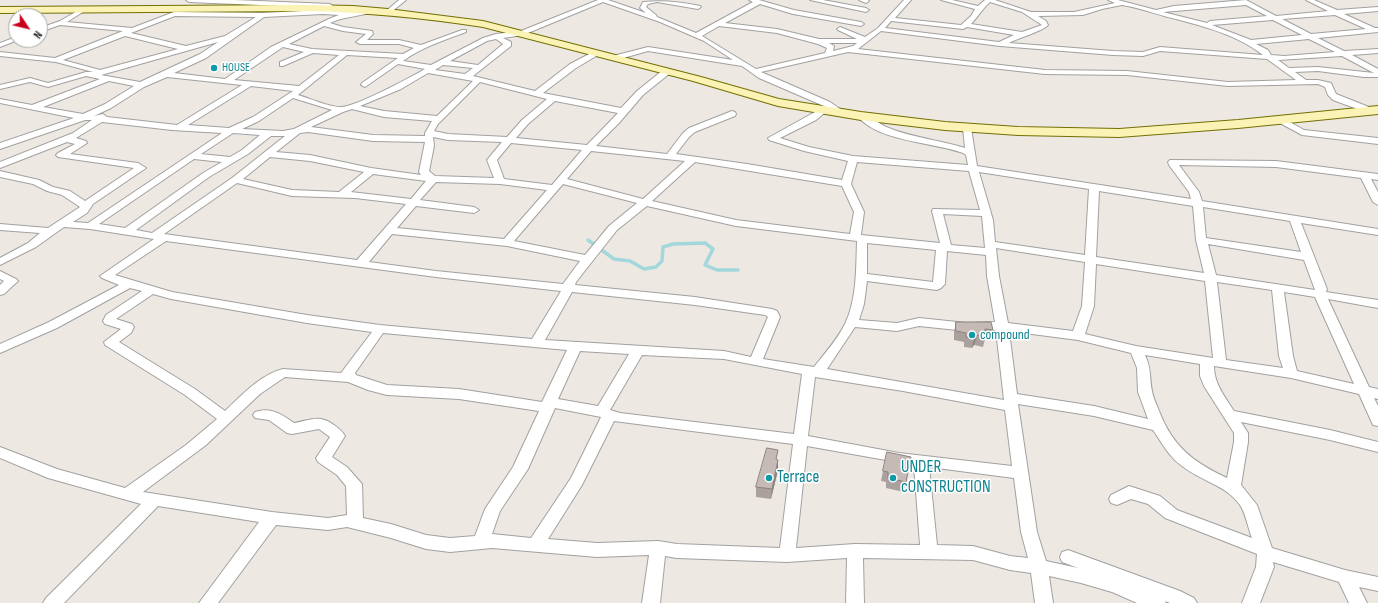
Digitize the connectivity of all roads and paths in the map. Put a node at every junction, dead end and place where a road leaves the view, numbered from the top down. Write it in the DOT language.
graph roads {
  1 [pos="189,0"];
  2 [pos="323,0"];
  3 [pos="404,0"];
  4 [pos="602,0"];
  5 [pos="813,0"];
  6 [pos="865,0"];
  7 [pos="908,0"];
  8 [pos="944,0"];
  9 [pos="989,0"];
  10 [pos="1111,0"];
  11 [pos="1309,0"];
  12 [pos="755,1"];
  13 [pos="1243,1"];
  14 [pos="314,4"];
  15 [pos="1124,4"];
  16 [pos="622,7"];
  17 [pos="643,8"];
  18 [pos="698,8"];
  19 [pos="979,8"];
  20 [pos="84,9"];
  21 [pos="1378,9"];
  22 [pos="0,10"];
  23 [pos="866,10"];
  24 [pos="351,12"];
  25 [pos="388,12"];
  26 [pos="1155,12"];
  27 [pos="1337,13"];
  28 [pos="289,14"];
  29 [pos="1031,14"];
  30 [pos="262,15"];
  31 [pos="656,19"];
  32 [pos="890,19"];
  33 [pos="1277,19"];
  34 [pos="256,20"];
  35 [pos="59,23"];
  36 [pos="324,24"];
  37 [pos="718,24"];
  38 [pos="861,24"];
  39 [pos="1201,24"];
  40 [pos="966,26"];
  41 [pos="48,27"];
  42 [pos="840,29"];
  43 [pos="134,30"];
  44 [pos="464,31"];
  45 [pos="1376,31"];
  46 [pos="876,32"];
  47 [pos="520,33"];
  48 [pos="126,34"];
  49 [pos="1022,34"];
  50 [pos="230,36"];
  51 [pos="496,36"];
  52 [pos="696,36"];
  53 [pos="1312,36"];
  54 [pos="818,41"];
  55 [pos="866,41"];
  56 [pos="1250,42"];
  57 [pos="1000,44"];
  58 [pos="282,45"];
  59 [pos="421,47"];
  60 [pos="185,48"];
  61 [pos="849,50"];
  62 [pos="312,51"];
  63 [pos="1378,51"];
  64 [pos="345,53"];
  65 [pos="595,53"];
  66 [pos="1344,53"];
  67 [pos="0,54"];
  68 [pos="828,55"];
  69 [pos="405,56"];
  70 [pos="1269,57"];
  71 [pos="616,58"];
  72 [pos="56,60"];
  73 [pos="398,62"];
  74 [pos="443,63"];
  75 [pos="1116,63"];
  76 [pos="283,64"];
  77 [pos="746,65"];
  78 [pos="1148,65"];
  79 [pos="480,68"];
  80 [pos="430,70"];
  81 [pos="1287,70"];
  82 [pos="755,71"];
  83 [pos="102,72"];
  84 [pos="666,72"];
  85 [pos="166,74"];
  86 [pos="1378,74"];
  87 [pos="91,75"];
  88 [pos="467,77"];
  89 [pos="107,79"];
  90 [pos="228,80"];
  91 [pos="478,80"];
  92 [pos="1304,82"];
  93 [pos="251,83"];
  94 [pos="141,85"];
  95 [pos="365,85"];
  96 [pos="0,87"];
  97 [pos="301,89"];
  98 [pos="537,94"];
  99 [pos="291,96"];
  100 [pos="553,98"];
  101 [pos="4,102"];
  102 [pos="0,106"];
  103 [pos="108,106"];
  104 [pos="34,107"];
  105 [pos="352,107"];
  106 [pos="340,110"];
  107 [pos="623,110"];
  108 [pos="824,110"];
  109 [pos="1375,110"];
  110 [pos="840,113"];
  111 [pos="732,114"];
  112 [pos="861,116"];
  113 [pos="84,117"];
  114 [pos="102,119"];
  115 [pos="438,119"];
  116 [pos="1281,120"];
  117 [pos="179,127"];
  118 [pos="967,128"];
  119 [pos="232,130"];
  120 [pos="299,130"];
  121 [pos="270,132"];
  122 [pos="429,136"];
  123 [pos="68,139"];
  124 [pos="508,140"];
  125 [pos="1378,141"];
  126 [pos="0,146"];
  127 [pos="589,148"];
  128 [pos="0,152"];
  129 [pos="269,154"];
  130 [pos="970,154"];
  131 [pos="20,156"];
  132 [pos="193,156"];
  133 [pos="669,157"];
  134 [pos="693,159"];
  135 [pos="853,159"];
  136 [pos="232,160"];
  137 [pos="0,165"];
  138 [pos="973,168"];
  139 [pos="371,171"];
  140 [pos="0,174"];
  141 [pos="1364,176"];
  142 [pos="1378,177"];
  143 [pos="434,179"];
  144 [pos="235,180"];
  145 [pos="500,181"];
  146 [pos="846,184"];
  147 [pos="558,185"];
  148 [pos="1094,187"];
  149 [pos="341,194"];
  150 [pos="645,202"];
  151 [pos="1378,202"];
  152 [pos="413,203"];
  153 [pos="1198,204"];
  154 [pos="85,206"];
  155 [pos="474,210"];
  156 [pos="986,213"];
  157 [pos="1294,219"];
  158 [pos="62,224"];
  159 [pos="90,226"];
  160 [pos="2,229"];
  161 [pos="389,230"];
  162 [pos="50,231"];
  163 [pos="128,231"];
  164 [pos="1378,232"];
  165 [pos="160,236"];
  166 [pos="858,238"];
  167 [pos="1201,240"];
  168 [pos="507,243"];
  169 [pos="944,247"];
  170 [pos="990,248"];
  171 [pos="1309,257"];
  172 [pos="587,259"];
  173 [pos="1091,260"];
  174 [pos="0,262"];
  175 [pos="360,262"];
  176 [pos="0,274"];
  177 [pos="861,277"];
  178 [pos="1212,278"];
  179 [pos="129,284"];
  180 [pos="1278,287"];
  181 [pos="568,288"];
  182 [pos="151,290"];
  183 [pos="0,291"];
  184 [pos="1320,294"];
  185 [pos="1378,304"];
  186 [pos="851,323"];
  187 [pos="1002,326"];
  188 [pos="380,329"];
  189 [pos="1078,336"];
  190 [pos="536,344"];
  191 [pos="575,347"];
  192 [pos="0,349"];
  193 [pos="638,350"];
  194 [pos="1136,350"];
  195 [pos="755,362"];
  196 [pos="1213,362"];
  197 [pos="813,372"];
  198 [pos="1291,374"];
  199 [pos="350,378"];
  200 [pos="1364,390"];
  201 [pos="1378,394"];
  202 [pos="1011,402"];
  203 [pos="548,404"];
  204 [pos="606,414"];
  205 [pos="260,415"];
  206 [pos="1230,415"];
  207 [pos="226,419"];
  208 [pos="1378,421"];
  209 [pos="1158,426"];
  210 [pos="801,440"];
  211 [pos="1378,447"];
  212 [pos="2,455"];
  213 [pos="921,461"];
  214 [pos="1020,473"];
  215 [pos="1233,488"];
  216 [pos="128,494"];
  217 [pos="1117,499"];
  218 [pos="155,500"];
  219 [pos="272,518"];
  220 [pos="355,523"];
  221 [pos="481,542"];
  222 [pos="534,545"];
  223 [pos="658,548"];
  224 [pos="855,551"];
  225 [pos="929,551"];
  226 [pos="1264,551"];
  227 [pos="787,555"];
  228 [pos="1068,558"];
  229 [pos="1038,567"];
  230 [pos="1345,577"];
  231 [pos="1378,584"];
  232 [pos="52,603"];
  233 [pos="208,603"];
  234 [pos="651,603"];
  235 [pos="855,603"];
  236 [pos="1044,603"];
  237 [pos="1157,603"];
  238 [pos="1188,603"];
  239 [pos="1251,603"];
  240 [pos="1358,603"];
  1 -- 14 [label="street"];
  2 -- 14 [label="street"];
  3 -- 25 [label="street"];
  4 -- 16 [label="street"];
  4 -- 47 [label="street"];
  5 -- 23 [label="street"];
  6 -- 23 [label="street"];
  7 -- 32 [label="street"];
  8 -- 19 [label="street"];
  9 -- 19 [label="street"];
  9 -- 29 [label="street"];
  10 -- 15 [label="street"];
  11 -- 27 [label="street"];
  12 -- 37 [label="street"];
  12 -- 38 [label="street"];
  13 -- 26 [label="street"];
  13 -- 33 [label="street"];
  14 -- 24 [label="street"];
  15 -- 26 [label="street"];
  15 -- 29 [label="street"];
  16 -- 17 [label="street"];
  16 -- 31 [label="street"];
  17 -- 18 [label="street"];
  17 -- 31 [label="street"];
  19 -- 40 [label="street"];
  20 -- 22 [label="main road"];
  20 -- 24 [label="main road"];
  20 -- 35 [label="street"];
  21 -- 27 [label="street"];
  23 -- 38 [label="street"];
  24 -- 25 [label="main road"];
  24 -- 28 [label="street"];
  24 -- 36 [label="street"];
  25 -- 47 [label="main road"];
  26 -- 39 [label="street"];
  27 -- 33 [label="street"];
  27 -- 45 [label="street"];
  28 -- 30 [label="street"];
  28 -- 34 [label="street"];
  29 -- 49 [label="street"];
  30 -- 34 [label="street"];
  30 -- 43 [label="street"];
  31 -- 52 [label="street"];
  32 -- 40 [label="street"];
  32 -- 46 [label="street"];
  33 -- 39 [label="street"];
  33 -- 53 [label="street"];
  34 -- 50 [label="street"];
  35 -- 41 [label="street"];
  35 -- 43 [label="street"];
  36 -- 58 [label="street"];
  36 -- 59 [label="street"];
  37 -- 52 [label="street"];
  37 -- 54 [label="street"];
  38 -- 46 [label="street"];
  39 -- 56 [label="street"];
  40 -- 49 [label="street"];
  42 -- 55 [label="street"];
  43 -- 48 [label="street"];
  44 -- 59 [label="street"];
  45 -- 53 [label="street"];
  46 -- 55 [label="street"];
  46 -- 57 [label="street"];
  47 -- 51 [label="street"];
  47 -- 65 [label="main road"];
  48 -- 60 [label="street"];
  48 -- 72 [label="street"];
  49 -- 57 [label="street"];
  50 -- 60 [label="street"];
  50 -- 85 [label="street"];
  51 -- 74 [label="street"];
  51 -- 79 [label="street"];
  52 -- 77 [label="street"];
  53 -- 56 [label="street"];
  53 -- 66 [label="street"];
  54 -- 55 [label="street"];
  54 -- 68 [label="street"];
  55 -- 61 [label="street"];
  56 -- 70 [label="street"];
  57 -- 75 [label="street"];
  58 -- 62 [label="street"];
  58 -- 90 [label="street"];
  59 -- 69 [label="street"];
  60 -- 83 [label="street"];
  61 -- 68 [label="street"];
  61 -- 75 [label="street"];
  62 -- 64 [label="street"];
  62 -- 76 [label="street"];
  63 -- 66 [label="street"];
  64 -- 69 [label="street"];
  64 -- 97 [label="street"];
  65 -- 71 [label="main road"];
  65 -- 98 [label="street"];
  66 -- 70 [label="street"];
  66 -- 86 [label="street"];
  67 -- 72 [label="street"];
  68 -- 82 [label="street"];
  69 -- 73 [label="street"];
  70 -- 78 [label="street"];
  70 -- 81 [label="street"];
  71 -- 77 [label="street"];
  71 -- 84 [label="main road"];
  72 -- 83 [label="street"];
  73 -- 80 [label="street"];
  73 -- 95 [label="street"];
  74 -- 79 [label="street"];
  74 -- 80 [label="street"];
  75 -- 78 [label="street"];
  75 -- 78 [label="street"];
  77 -- 82 [label="street"];
  78 -- 92 [label="street"];
  79 -- 88 [label="street"];
  80 -- 88 [label="street"];
  80 -- 105 [label="street"];
  81 -- 86 [label="street"];
  81 -- 92 [label="street"];
  82 -- 110 [label="street"];
  83 -- 87 [label="street"];
  84 -- 107 [label="street"];
  84 -- 108 [label="main road"];
  85 -- 90 [label="street"];
  85 -- 94 [label="street"];
  87 -- 89 [label="street"];
  87 -- 96 [label="street"];
  88 -- 91 [label="street"];
  89 -- 94 [label="street"];
  89 -- 104 [label="street"];
  90 -- 93 [label="street"];
  91 -- 98 [label="street"];
  91 -- 115 [label="street"];
  92 -- 109 [label="street"];
  93 -- 97 [label="street"];
  93 -- 117 [label="street"];
  94 -- 103 [label="street"];
  97 -- 99 [label="street"];
  98 -- 100 [label="street"];
  99 -- 106 [label="street"];
  99 -- 119 [label="street"];
  100 -- 107 [label="street"];
  100 -- 124 [label="street"];
  101 -- 102 [label="street"];
  101 -- 104 [label="street"];
  103 -- 113 [label="street"];
  103 -- 114 [label="street"];
  104 -- 113 [label="street"];
  105 -- 106 [label="street"];
  105 -- 115 [label="street"];
  106 -- 120 [label="street"];
  107 -- 127 [label="street"];
  108 -- 110 [label="main road"];
  108 -- 135 [label="street"];
  109 -- 116 [label="main road"];
  110 -- 112 [label="main road"];
  111 -- 133 [label="street"];
  112 -- 118 [label="main road"];
  112 -- 130 [label="street"];
  113 -- 114 [label="street"];
  113 -- 126 [label="street"];
  114 -- 117 [label="street"];
  114 -- 123 [label="street"];
  115 -- 122 [label="street"];
  116 -- 118 [label="main road"];
  116 -- 125 [label="street"];
  117 -- 119 [label="street"];
  118 -- 130 [label="street"];
  119 -- 121 [label="street"];
  119 -- 132 [label="street"];
  120 -- 121 [label="street"];
  120 -- 122 [label="street"];
  120 -- 129 [label="street"];
  121 -- 136 [label="street"];
  122 -- 124 [label="street"];
  122 -- 143 [label="street"];
  123 -- 131 [label="street"];
  123 -- 154 [label="street"];
  124 -- 127 [label="street"];
  124 -- 145 [label="street"];
  127 -- 133 [label="street"];
  127 -- 147 [label="street"];
  128 -- 131 [label="street"];
  129 -- 139 [label="street"];
  129 -- 144 [label="street"];
  130 -- 138 [label="street"];
  131 -- 137 [label="street"];
  132 -- 136 [label="street"];
  132 -- 159 [label="street"];
  133 -- 134 [label="street"];
  134 -- 146 [label="street"];
  134 -- 150 [label="street"];
  135 -- 138 [label="street"];
  135 -- 146 [label="street"];
  136 -- 163 [label="street"];
  138 -- 148 [label="street"];
  138 -- 156 [label="street"];
  139 -- 143 [label="street"];
  139 -- 149 [label="street"];
  140 -- 154 [label="street"];
  141 -- 142 [label="street"];
  141 -- 151 [label="street"];
  141 -- 153 [label="street"];
  143 -- 145 [label="street"];
  143 -- 152 [label="street"];
  144 -- 149 [label="street"];
  144 -- 165 [label="street"];
  145 -- 147 [label="street"];
  146 -- 166 [label="street"];
  147 -- 150 [label="street"];
  147 -- 168 [label="street"];
  148 -- 153 [label="street"];
  148 -- 173 [label="street"];
  149 -- 152 [label="street"];
  150 -- 166 [label="street"];
  150 -- 172 [label="street"];
  152 -- 155 [label="street"];
  152 -- 161 [label="street"];
  153 -- 157 [label="street"];
  153 -- 167 [label="street"];
  154 -- 158 [label="street"];
  156 -- 169 [label="street"];
  156 -- 170 [label="street"];
  157 -- 164 [label="street"];
  157 -- 171 [label="street"];
  158 -- 159 [label="street"];
  158 -- 162 [label="street"];
  159 -- 163 [label="street"];
  160 -- 162 [label="street"];
  161 -- 168 [label="street"];
  161 -- 175 [label="street"];
  162 -- 174 [label="street"];
  163 -- 165 [label="street"];
  165 -- 175 [label="street"];
  165 -- 179 [label="street"];
  166 -- 169 [label="street"];
  166 -- 177 [label="street"];
  167 -- 171 [label="street"];
  167 -- 178 [label="street"];
  168 -- 172 [label="street"];
  169 -- 170 [label="street"];
  169 -- 177 [label="street"];
  170 -- 173 [label="street"];
  170 -- 187 [label="street"];
  171 -- 184 [label="street"];
  172 -- 181 [label="street"];
  173 -- 178 [label="street"];
  173 -- 189 [label="street"];
  175 -- 181 [label="street"];
  176 -- 183 [label="street"];
  177 -- 186 [label="street"];
  178 -- 180 [label="street"];
  178 -- 196 [label="street"];
  179 -- 182 [label="street"];
  179 -- 192 [label="street"];
  180 -- 184 [label="street"];
  180 -- 198 [label="street"];
  181 -- 190 [label="street"];
  181 -- 195 [label="street"];
  182 -- 188 [label="street"];
  182 -- 207 [label="street"];
  184 -- 185 [label="street"];
  184 -- 200 [label="street"];
  186 -- 187 [label="street"];
  186 -- 197 [label="street"];
  187 -- 189 [label="street"];
  187 -- 202 [label="street"];
  188 -- 190 [label="street"];
  188 -- 199 [label="street"];
  189 -- 194 [label="street"];
  190 -- 191 [label="street"];
  191 -- 193 [label="street"];
  191 -- 203 [label="street"];
  193 -- 195 [label="street"];
  193 -- 204 [label="street"];
  194 -- 196 [label="street"];
  194 -- 209 [label="street"];
  195 -- 197 [label="street"];
  196 -- 198 [label="street"];
  196 -- 206 [label="street"];
  197 -- 202 [label="street"];
  197 -- 210 [label="street"];
  198 -- 200 [label="street"];
  199 -- 203 [label="street"];
  199 -- 207 [label="street"];
  200 -- 201 [label="street"];
  200 -- 208 [label="street"];
  202 -- 209 [label="street"];
  202 -- 214 [label="street"];
  203 -- 204 [label="street"];
  203 -- 221 [label="street"];
  204 -- 210 [label="street"];
  204 -- 222 [label="street"];
  205 -- 220 [label="street"];
  206 -- 211 [label="street"];
  206 -- 215 [label="street"];
  207 -- 216 [label="street"];
  209 -- 215 [label="street"];
  210 -- 213 [label="street"];
  210 -- 227 [label="street"];
  212 -- 216 [label="street"];
  213 -- 214 [label="street"];
  213 -- 225 [label="street"];
  214 -- 229 [label="street"];
  215 -- 226 [label="street"];
  216 -- 218 [label="street"];
  217 -- 226 [label="street"];
  218 -- 219 [label="street"];
  218 -- 232 [label="street"];
  219 -- 220 [label="street"];
  219 -- 233 [label="street"];
  220 -- 221 [label="street"];
  221 -- 222 [label="street"];
  222 -- 223 [label="street"];
  223 -- 227 [label="street"];
  223 -- 234 [label="street"];
  224 -- 225 [label="street"];
  224 -- 227 [label="street"];
  224 -- 235 [label="street"];
  225 -- 229 [label="street"];
  226 -- 230 [label="street"];
  226 -- 239 [label="street"];
  228 -- 238 [label="street"];
  229 -- 236 [label="street"];
  229 -- 237 [label="street"];
  230 -- 231 [label="street"];
  230 -- 240 [label="street"];
}
